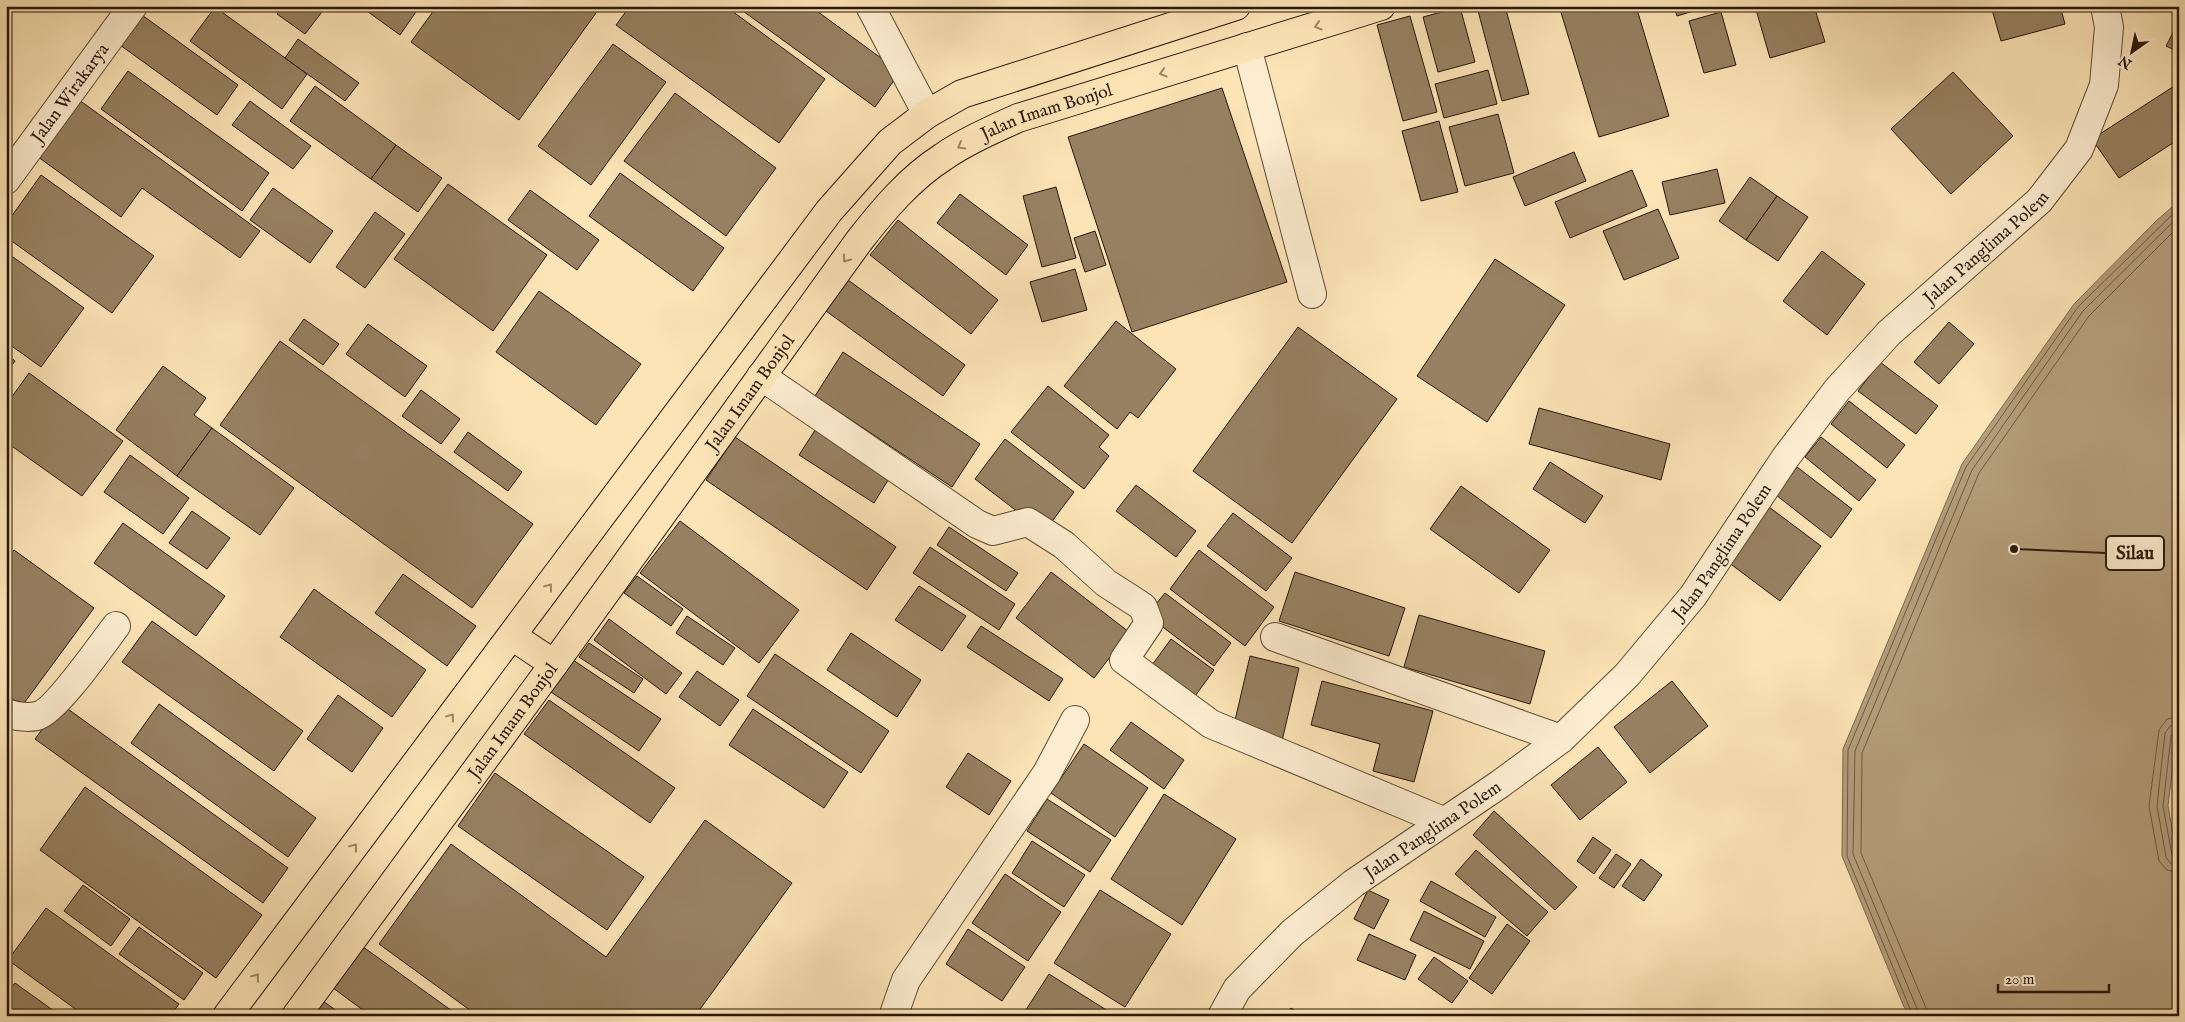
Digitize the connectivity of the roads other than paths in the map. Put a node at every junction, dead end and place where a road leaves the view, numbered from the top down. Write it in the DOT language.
graph roads {
  1 [pos="133,6"];
  2 [pos="870,6"];
  3 [pos="1236,6"];
  4 [pos="1381,6"];
  5 [pos="2105,6"];
  6 [pos="1247,47"];
  7 [pos="927,114"];
  8 [pos="6,180"];
  9 [pos="1312,294"];
  10 [pos="761,376"];
  11 [pos="116,626"];
  12 [pos="512,636"];
  13 [pos="1275,637"];
  14 [pos="554,664"];
  15 [pos="6,713"];
  16 [pos="1075,720"];
  17 [pos="1561,739"];
  18 [pos="1443,821"];
  19 [pos="227,1016"];
  20 [pos="296,1016"];
  21 [pos="897,1016"];
  22 [pos="1222,1016"];
  1 -- 8 [label="street, Jalan Wirakarya"];
  2 -- 7 [label="street"];
  3 -- 7 [label="main road"];
  4 -- 6 [label="main road, Jalan Imam Bonjol, one-way"];
  5 -- 17 [label="street, Jalan Panglima Polem"];
  6 -- 9 [label="street"];
  6 -- 10 [label="main road, Jalan Imam Bonjol, one-way"];
  12 -- 7 [label="main road, one-way"];
  10 -- 14 [label="main road, Jalan Imam Bonjol"];
  10 -- 18 [label="street"];
  11 -- 15 [label="street"];
  12 -- 14 [label="main road"];
  19 -- 12 [label="main road, one-way"];
  13 -- 17 [label="street"];
  14 -- 20 [label="main road, Jalan Imam Bonjol"];
  16 -- 21 [label="street"];
  17 -- 18 [label="street, Jalan Panglima Polem"];
  18 -- 22 [label="street, Jalan Panglima Polem"];
}
